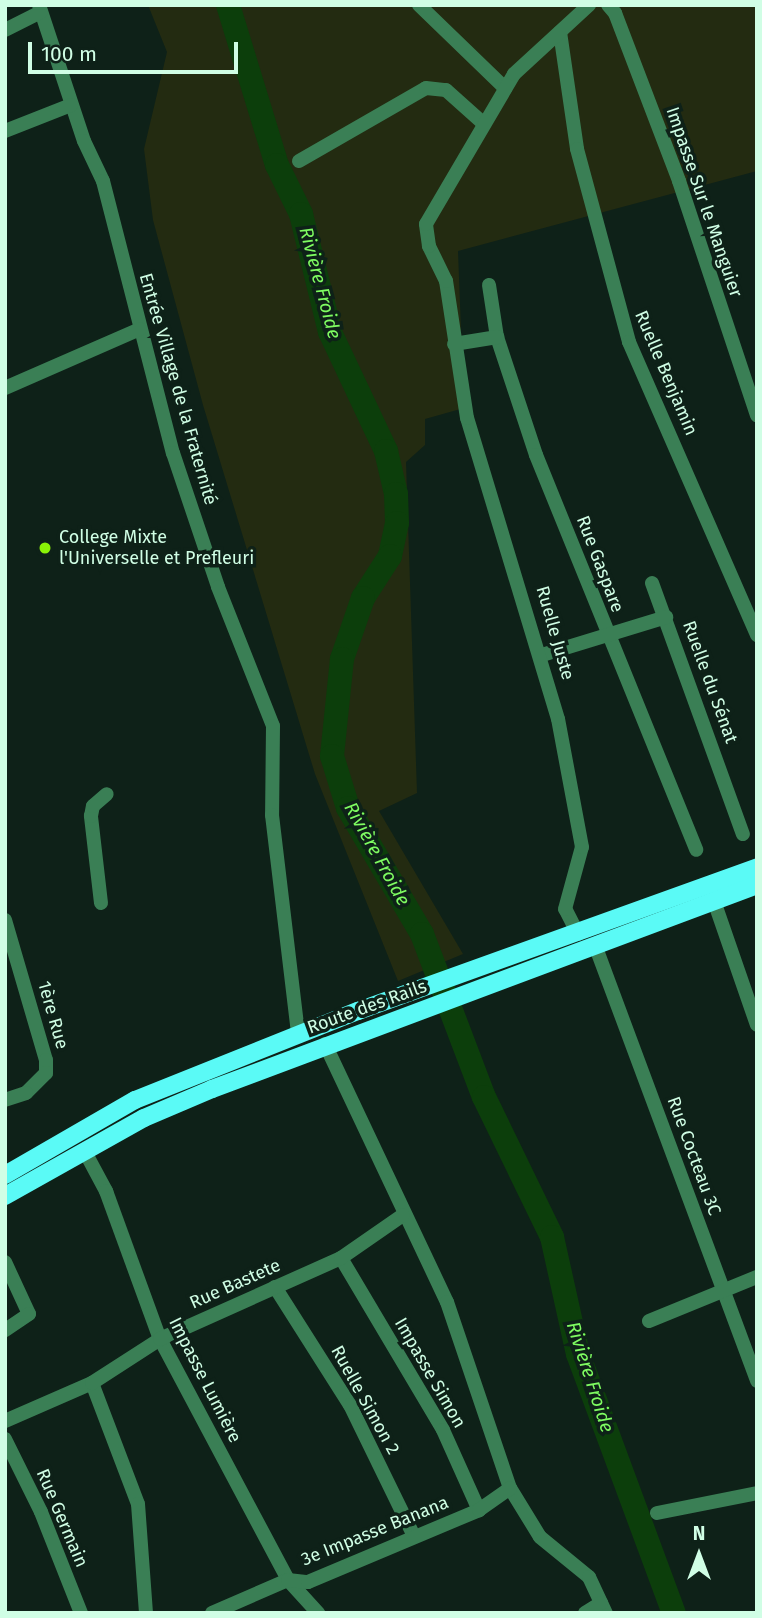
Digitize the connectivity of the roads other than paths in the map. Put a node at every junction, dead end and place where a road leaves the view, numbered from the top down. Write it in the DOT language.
graph roads {
  1 [pos="419,5"];
  2 [pos="589,5"];
  3 [pos="615,8"];
  4 [pos="40,9"];
  5 [pos="5,30"];
  6 [pos="560,32"];
  7 [pos="505,88"];
  8 [pos="71,105"];
  9 [pos="484,124"];
  10 [pos="5,131"];
  11 [pos="299,161"];
  12 [pos="489,285"];
  13 [pos="141,328"];
  14 [pos="498,337"];
  15 [pos="454,344"];
  16 [pos="5,388"];
  17 [pos="755,405"];
  18 [pos="652,583"];
  19 [pos="666,617"];
  20 [pos="757,635"];
  21 [pos="609,636"];
  22 [pos="542,655"];
  23 [pos="107,794"];
  24 [pos="743,834"];
  25 [pos="696,850"];
  26 [pos="757,867"];
  27 [pos="757,885"];
  28 [pos="714,901"];
  29 [pos="100,903"];
  30 [pos="5,920"];
  31 [pos="578,934"];
  32 [pos="595,945"];
  33 [pos="517,964"];
  34 [pos="757,1025"];
  35 [pos="298,1034"];
  36 [pos="324,1044"];
  37 [pos="5,1100"];
  38 [pos="84,1150"];
  39 [pos="5,1175"];
  40 [pos="5,1196"];
  41 [pos="403,1215"];
  42 [pos="341,1258"];
  43 [pos="5,1262"];
  44 [pos="757,1277"];
  45 [pos="275,1287"];
  46 [pos="723,1290"];
  47 [pos="649,1321"];
  48 [pos="5,1330"];
  49 [pos="160,1339"];
  50 [pos="750,1346"];
  51 [pos="757,1381"];
  52 [pos="92,1383"];
  53 [pos="5,1421"];
  54 [pos="5,1439"];
  55 [pos="510,1488"];
  56 [pos="757,1493"];
  57 [pos="479,1510"];
  58 [pos="657,1513"];
  59 [pos="414,1536"];
  60 [pos="288,1580"];
  61 [pos="604,1608"];
  62 [pos="220,1612"];
  63 [pos="81,1613"];
  64 [pos="146,1613"];
  65 [pos="318,1613"];
  66 [pos="585,1613"];
  1 -- 7 [label="street"];
  2 -- 6 [label="street, Ruelle Juste"];
  3 -- 17 [label="street, Impasse Sur le Manguier"];
  4 -- 5 [label="street"];
  4 -- 8 [label="street, Entrée Village de la Fraternité"];
  6 -- 7 [label="street, Ruelle Juste"];
  6 -- 20 [label="street, Ruelle Benjamin"];
  7 -- 9 [label="street, Ruelle Juste"];
  8 -- 10 [label="street"];
  8 -- 13 [label="street, Entrée Village de la Fraternité"];
  9 -- 11 [label="street"];
  9 -- 15 [label="street, Ruelle Juste"];
  12 -- 14 [label="street, Rue Gaspare"];
  13 -- 16 [label="street"];
  13 -- 35 [label="street, Entrée Village de la Fraternité"];
  14 -- 15 [label="street"];
  14 -- 21 [label="street, Rue Gaspare"];
  15 -- 22 [label="street, Ruelle Juste"];
  18 -- 19 [label="street, Ruelle du Sénat"];
  19 -- 21 [label="street"];
  19 -- 24 [label="street, Ruelle du Sénat"];
  21 -- 22 [label="street"];
  21 -- 25 [label="street, Rue Gaspare"];
  22 -- 31 [label="street, Ruelle Juste"];
  23 -- 29 [label="street"];
  26 -- 31 [label="main road, Route des Rails"];
  27 -- 28 [label="main road, Route des Rails"];
  28 -- 32 [label="main road, Route des Rails"];
  28 -- 34 [label="street"];
  30 -- 37 [label="street, 1ère Rue"];
  31 -- 33 [label="main road, Route des Rails"];
  32 -- 33 [label="main road, Route des Rails"];
  32 -- 46 [label="street, Rue Cocteau 3C"];
  33 -- 35 [label="main road, Route des Rails"];
  33 -- 36 [label="main road, Route des Rails"];
  35 -- 39 [label="main road, Route des Rails"];
  36 -- 38 [label="main road, Route des Rails"];
  36 -- 41 [label="street"];
  38 -- 40 [label="main road, Route des Rails"];
  38 -- 49 [label="street, Impasse Lumière"];
  41 -- 42 [label="street, Rue Bastete"];
  41 -- 55 [label="street"];
  42 -- 45 [label="street, Rue Bastete"];
  42 -- 57 [label="street, Impasse Simon"];
  43 -- 48 [label="street"];
  44 -- 46 [label="street"];
  45 -- 49 [label="street, Rue Bastete"];
  45 -- 59 [label="street, Ruelle Simon 2"];
  46 -- 47 [label="street"];
  46 -- 50 [label="street, Rue Cocteau 3C"];
  49 -- 52 [label="street, Rue Bastete"];
  49 -- 60 [label="street, Impasse Lumière"];
  50 -- 51 [label="street, Rue Cocteau 3C"];
  52 -- 53 [label="street, Rue Bastete"];
  52 -- 64 [label="street"];
  54 -- 63 [label="street, Rue Germain"];
  55 -- 57 [label="street, 3e Impasse Banana"];
  55 -- 61 [label="street"];
  56 -- 58 [label="street"];
  57 -- 59 [label="street, 3e Impasse Banana"];
  59 -- 60 [label="street, 3e Impasse Banana"];
  60 -- 62 [label="street, 3e Impasse Banana"];
  60 -- 65 [label="street, Impasse Lumière"];
  61 -- 66 [label="street"];
}
